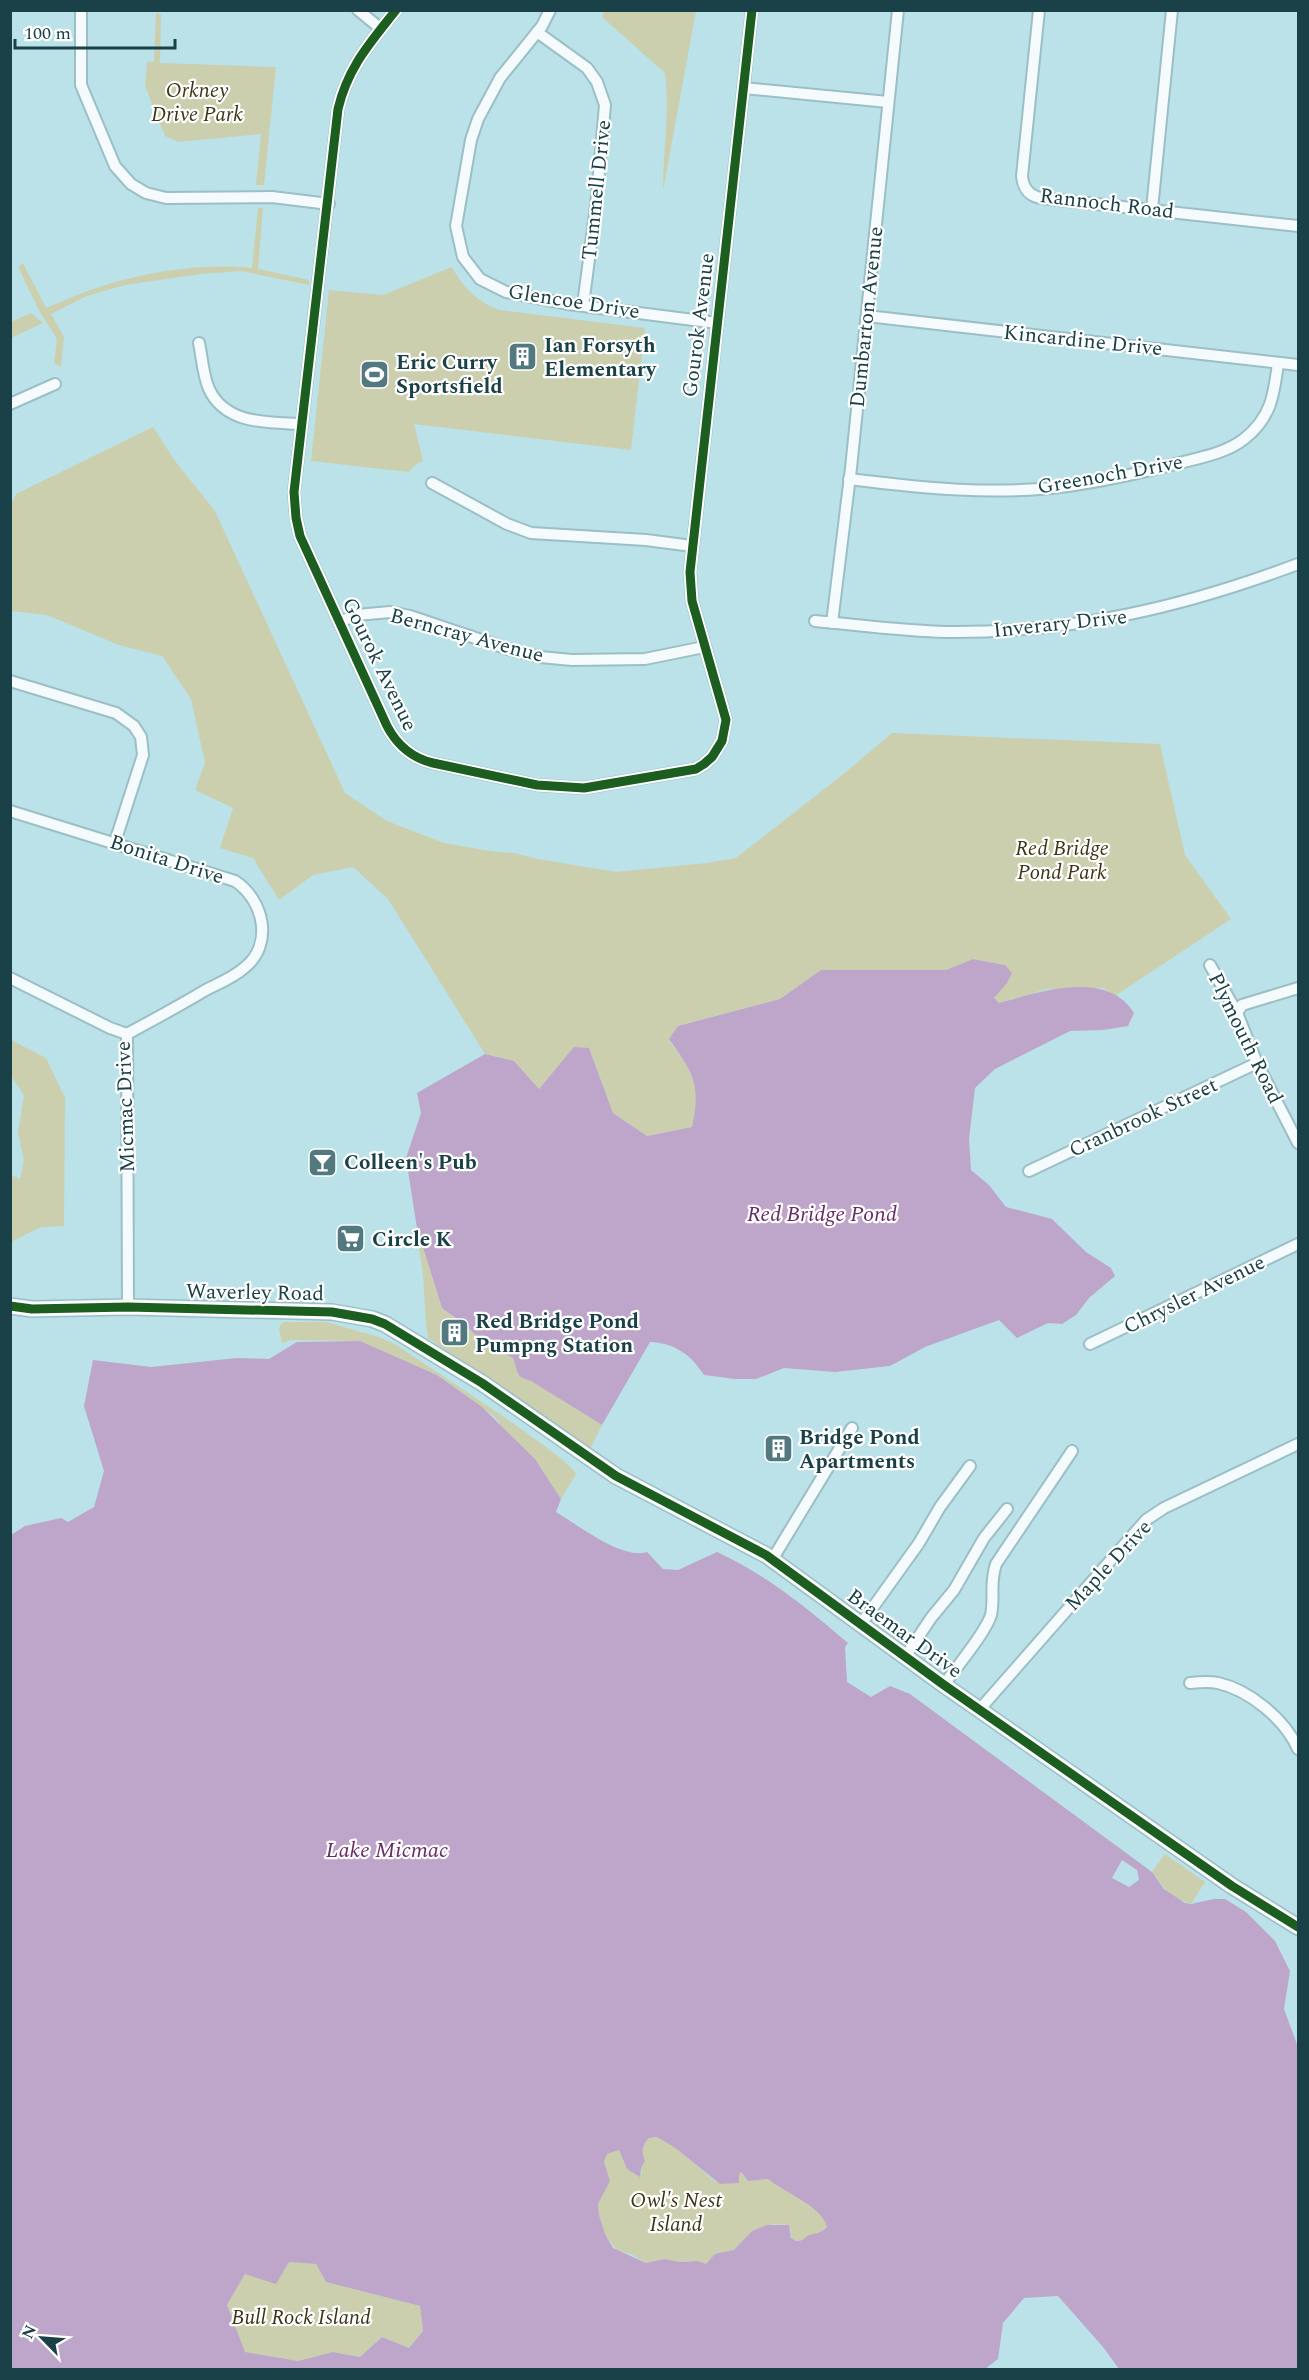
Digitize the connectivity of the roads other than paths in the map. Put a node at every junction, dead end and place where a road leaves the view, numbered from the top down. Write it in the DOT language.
graph roads {
  1 [pos="81,10"];
  2 [pos="358,10"];
  3 [pos="396,10"];
  4 [pos="550,10"];
  5 [pos="752,10"];
  6 [pos="898,10"];
  7 [pos="1039,10"];
  8 [pos="1172,10"];
  9 [pos="380,28"];
  10 [pos="537,32"];
  11 [pos="744,88"];
  12 [pos="888,102"];
  13 [pos="329,204"];
  14 [pos="1152,209"];
  15 [pos="1299,226"];
  16 [pos="583,305"];
  17 [pos="867,316"];
  18 [pos="717,323"];
  19 [pos="199,343"];
  20 [pos="1278,363"];
  21 [pos="1299,365"];
  22 [pos="55,384"];
  23 [pos="10,404"];
  24 [pos="301,424"];
  25 [pos="849,479"];
  26 [pos="432,483"];
  27 [pos="692,546"];
  28 [pos="1299,564"];
  29 [pos="815,621"];
  30 [pos="339,622"];
  31 [pos="832,623"];
  32 [pos="704,647"];
  33 [pos="10,681"];
  34 [pos="10,811"];
  35 [pos="115,842"];
  36 [pos="1210,964"];
  37 [pos="10,978"];
  38 [pos="1299,988"];
  39 [pos="1237,1013"];
  40 [pos="127,1034"];
  41 [pos="1257,1063"];
  42 [pos="1297,1138"];
  43 [pos="1029,1171"];
  44 [pos="1299,1244"];
  45 [pos="10,1306"];
  46 [pos="128,1307"];
  47 [pos="1090,1344"];
  48 [pos="482,1383"];
  49 [pos="852,1428"];
  50 [pos="1299,1444"];
  51 [pos="1072,1451"];
  52 [pos="970,1466"];
  53 [pos="1007,1509"];
  54 [pos="772,1560"];
  55 [pos="861,1624"];
  56 [pos="905,1657"];
  57 [pos="1190,1683"];
  58 [pos="944,1685"];
  59 [pos="980,1710"];
  60 [pos="1299,1749"];
  61 [pos="1299,1928"];
  1 -- 13 [label="street"];
  2 -- 9 [label="street"];
  3 -- 9 [label="street, Gourok Avenue"];
  4 -- 10 [label="street, Glencoe Drive"];
  5 -- 11 [label="street, Gourok Avenue"];
  6 -- 12 [label="street, Dumbarton Avenue"];
  7 -- 14 [label="street, Rannoch Road"];
  8 -- 14 [label="street"];
  9 -- 13 [label="street, Gourok Avenue"];
  10 -- 16 [label="street, Tummell Drive"];
  10 -- 16 [label="street, Glencoe Drive"];
  11 -- 12 [label="street"];
  11 -- 18 [label="street, Gourok Avenue"];
  12 -- 17 [label="street, Dumbarton Avenue"];
  13 -- 24 [label="street, Gourok Avenue"];
  14 -- 15 [label="street, Rannoch Road"];
  16 -- 18 [label="street, Glencoe Drive"];
  17 -- 20 [label="street, Kincardine Drive"];
  17 -- 25 [label="street, Dumbarton Avenue"];
  18 -- 27 [label="street, Gourok Avenue"];
  19 -- 24 [label="street"];
  20 -- 21 [label="street, Kincardine Drive"];
  20 -- 25 [label="street, Greenoch Drive"];
  22 -- 23 [label="street"];
  24 -- 30 [label="street, Gourok Avenue"];
  25 -- 31 [label="street, Dumbarton Avenue"];
  26 -- 27 [label="street"];
  27 -- 32 [label="street, Gourok Avenue"];
  28 -- 31 [label="street, Inverary Drive"];
  29 -- 31 [label="street, Inverary Drive"];
  30 -- 32 [label="street, Berncray Avenue"];
  30 -- 32 [label="street, Gourok Avenue"];
  33 -- 35 [label="street"];
  34 -- 35 [label="street, Bonita Drive"];
  35 -- 40 [label="street, Bonita Drive"];
  36 -- 39 [label="street, Plymouth Road"];
  37 -- 40 [label="street, Micmac Drive"];
  38 -- 39 [label="street"];
  39 -- 41 [label="street, Plymouth Road"];
  40 -- 46 [label="street, Micmac Drive"];
  41 -- 42 [label="street, Plymouth Road"];
  41 -- 43 [label="street, Cranbrook Street"];
  44 -- 47 [label="street, Chrysler Avenue"];
  45 -- 46 [label="main road, Waverley Road"];
  46 -- 48 [label="main road, Waverley Road"];
  48 -- 54 [label="main road, Braemar Drive"];
  49 -- 54 [label="street"];
  50 -- 59 [label="street, Maple Drive"];
  51 -- 58 [label="street"];
  52 -- 55 [label="street"];
  53 -- 56 [label="street"];
  54 -- 55 [label="main road, Braemar Drive"];
  55 -- 56 [label="main road, Braemar Drive"];
  56 -- 58 [label="main road, Braemar Drive"];
  57 -- 60 [label="street"];
  58 -- 59 [label="main road, Braemar Drive"];
  59 -- 61 [label="main road, Braemar Drive"];
}
